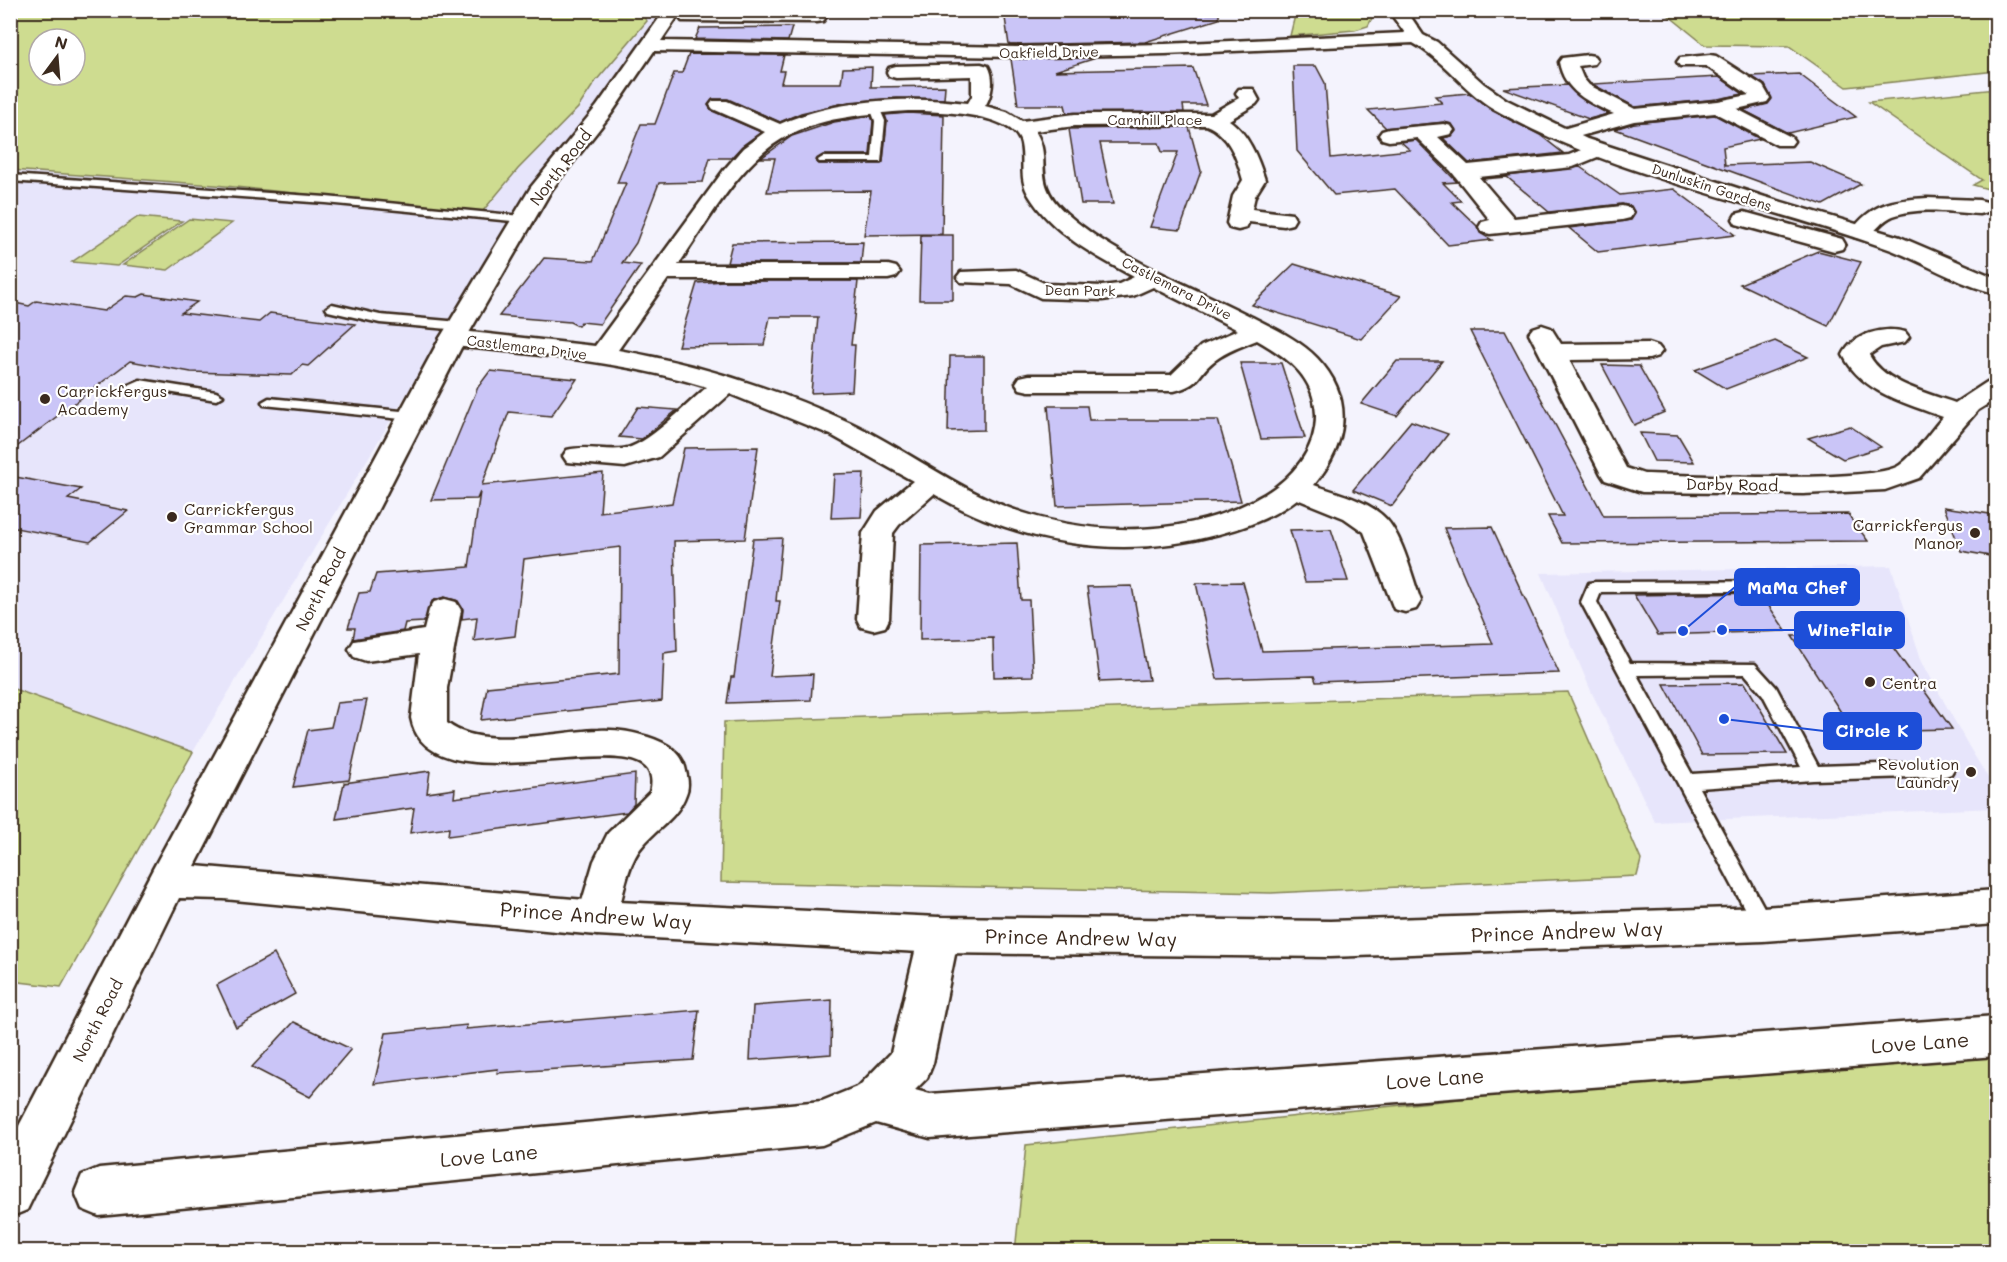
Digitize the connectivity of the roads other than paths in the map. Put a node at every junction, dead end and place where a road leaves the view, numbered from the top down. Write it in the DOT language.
graph roads {
  1 [pos="1396,10"];
  2 [pos="681,14"];
  3 [pos="819,14"];
  4 [pos="1416,38"];
  5 [pos="647,46"];
  6 [pos="803,49"];
  7 [pos="1588,60"];
  8 [pos="1568,62"];
  9 [pos="1686,62"];
  10 [pos="1547,64"];
  11 [pos="896,72"];
  12 [pos="1246,93"];
  13 [pos="720,105"];
  14 [pos="875,107"];
  15 [pos="1718,108"];
  16 [pos="973,110"];
  17 [pos="1632,115"];
  18 [pos="1215,120"];
  19 [pos="1019,127"];
  20 [pos="1449,129"];
  21 [pos="780,131"];
  22 [pos="1422,132"];
  23 [pos="1389,135"];
  24 [pos="1563,135"];
  25 [pos="1784,141"];
  26 [pos="1598,150"];
  27 [pos="823,159"];
  28 [pos="1464,172"];
  29 [pos="10,177"];
  30 [pos="1979,207"];
  31 [pos="1622,213"];
  32 [pos="521,219"];
  33 [pos="1284,219"];
  34 [pos="1744,219"];
  35 [pos="1780,219"];
  36 [pos="1862,232"];
  37 [pos="1834,244"];
  38 [pos="661,272"];
  39 [pos="888,272"];
  40 [pos="969,277"];
  41 [pos="1154,277"];
  42 [pos="1996,286"];
  43 [pos="332,308"];
  44 [pos="1258,331"];
  45 [pos="456,332"];
  46 [pos="1896,337"];
  47 [pos="1649,351"];
  48 [pos="601,356"];
  49 [pos="1029,383"];
  50 [pos="726,384"];
  51 [pos="131,387"];
  52 [pos="1996,388"];
  53 [pos="216,396"];
  54 [pos="269,402"];
  55 [pos="1959,414"];
  56 [pos="411,416"];
  57 [pos="577,456"];
  58 [pos="932,480"];
  59 [pos="1293,487"];
  60 [pos="1827,586"];
  61 [pos="1405,601"];
  62 [pos="873,619"];
  63 [pos="366,649"];
  64 [pos="1625,669"];
  65 [pos="1945,769"];
  66 [pos="1813,773"];
  67 [pos="1686,782"];
  68 [pos="167,881"];
  69 [pos="1996,907"];
  70 [pos="597,918"];
  71 [pos="1763,924"];
  72 [pos="939,935"];
  73 [pos="1996,1036"];
  74 [pos="875,1101"];
  75 [pos="99,1192"];
  76 [pos="10,1193"];
  1 -- 4 [label="street"];
  2 -- 3 [label="street"];
  2 -- 5 [label="street, North Road"];
  3 -- 6 [label="street"];
  4 -- 6 [label="street, Oakfield Drive"];
  4 -- 24 [label="street, Dunluskin Gardens"];
  5 -- 6 [label="street, Oakfield Drive"];
  5 -- 32 [label="street, North Road"];
  7 -- 8 [label="street"];
  8 -- 10 [label="street"];
  8 -- 17 [label="street"];
  9 -- 15 [label="street"];
  11 -- 16 [label="street"];
  12 -- 18 [label="street"];
  13 -- 21 [label="street"];
  14 -- 16 [label="street, Castlemara Drive"];
  14 -- 21 [label="street, Castlemara Drive"];
  14 -- 27 [label="lane"];
  15 -- 17 [label="street"];
  15 -- 25 [label="street"];
  16 -- 19 [label="street, Castlemara Drive"];
  17 -- 24 [label="street"];
  18 -- 19 [label="street, Carnhill Place"];
  18 -- 33 [label="street, Carnhill Place"];
  19 -- 41 [label="street, Castlemara Drive"];
  20 -- 22 [label="street"];
  21 -- 38 [label="street, Castlemara Drive"];
  22 -- 23 [label="street"];
  22 -- 28 [label="street"];
  24 -- 26 [label="street, Dunluskin Gardens"];
  26 -- 28 [label="street"];
  26 -- 35 [label="street, Dunluskin Gardens"];
  28 -- 31 [label="street"];
  29 -- 32 [label="lane"];
  30 -- 36 [label="street"];
  32 -- 45 [label="street, North Road"];
  34 -- 35 [label="street"];
  35 -- 36 [label="street, Dunluskin Gardens"];
  35 -- 37 [label="street"];
  36 -- 42 [label="street, Dunluskin Gardens"];
  38 -- 39 [label="street"];
  38 -- 48 [label="street, Castlemara Drive"];
  40 -- 41 [label="street, Dean Park"];
  41 -- 44 [label="street, Castlemara Drive"];
  43 -- 45 [label="lane"];
  44 -- 49 [label="street"];
  44 -- 59 [label="street, Castlemara Drive"];
  45 -- 48 [label="street, Castlemara Drive"];
  45 -- 56 [label="street, North Road"];
  46 -- 55 [label="street"];
  47 -- 55 [label="street, Darby Road"];
  48 -- 50 [label="street, Castlemara Drive"];
  50 -- 57 [label="street"];
  50 -- 58 [label="street, Castlemara Drive"];
  51 -- 53 [label="lane"];
  52 -- 55 [label="street, Darby Road"];
  54 -- 56 [label="lane"];
  56 -- 68 [label="street, North Road"];
  58 -- 59 [label="street, Castlemara Drive"];
  58 -- 62 [label="street"];
  59 -- 61 [label="street"];
  60 -- 64 [label="lane"];
  63 -- 70 [label="street"];
  64 -- 66 [label="lane"];
  64 -- 67 [label="lane"];
  65 -- 66 [label="lane"];
  66 -- 67 [label="lane"];
  67 -- 71 [label="lane"];
  68 -- 70 [label="street, Prince Andrew Way"];
  68 -- 76 [label="street, North Road"];
  69 -- 71 [label="street, Prince Andrew Way"];
  70 -- 72 [label="street, Prince Andrew Way"];
  71 -- 72 [label="street, Prince Andrew Way"];
  72 -- 74 [label="street, Love Lane"];
  73 -- 74 [label="street, Love Lane"];
  74 -- 75 [label="street, Love Lane"];
}
